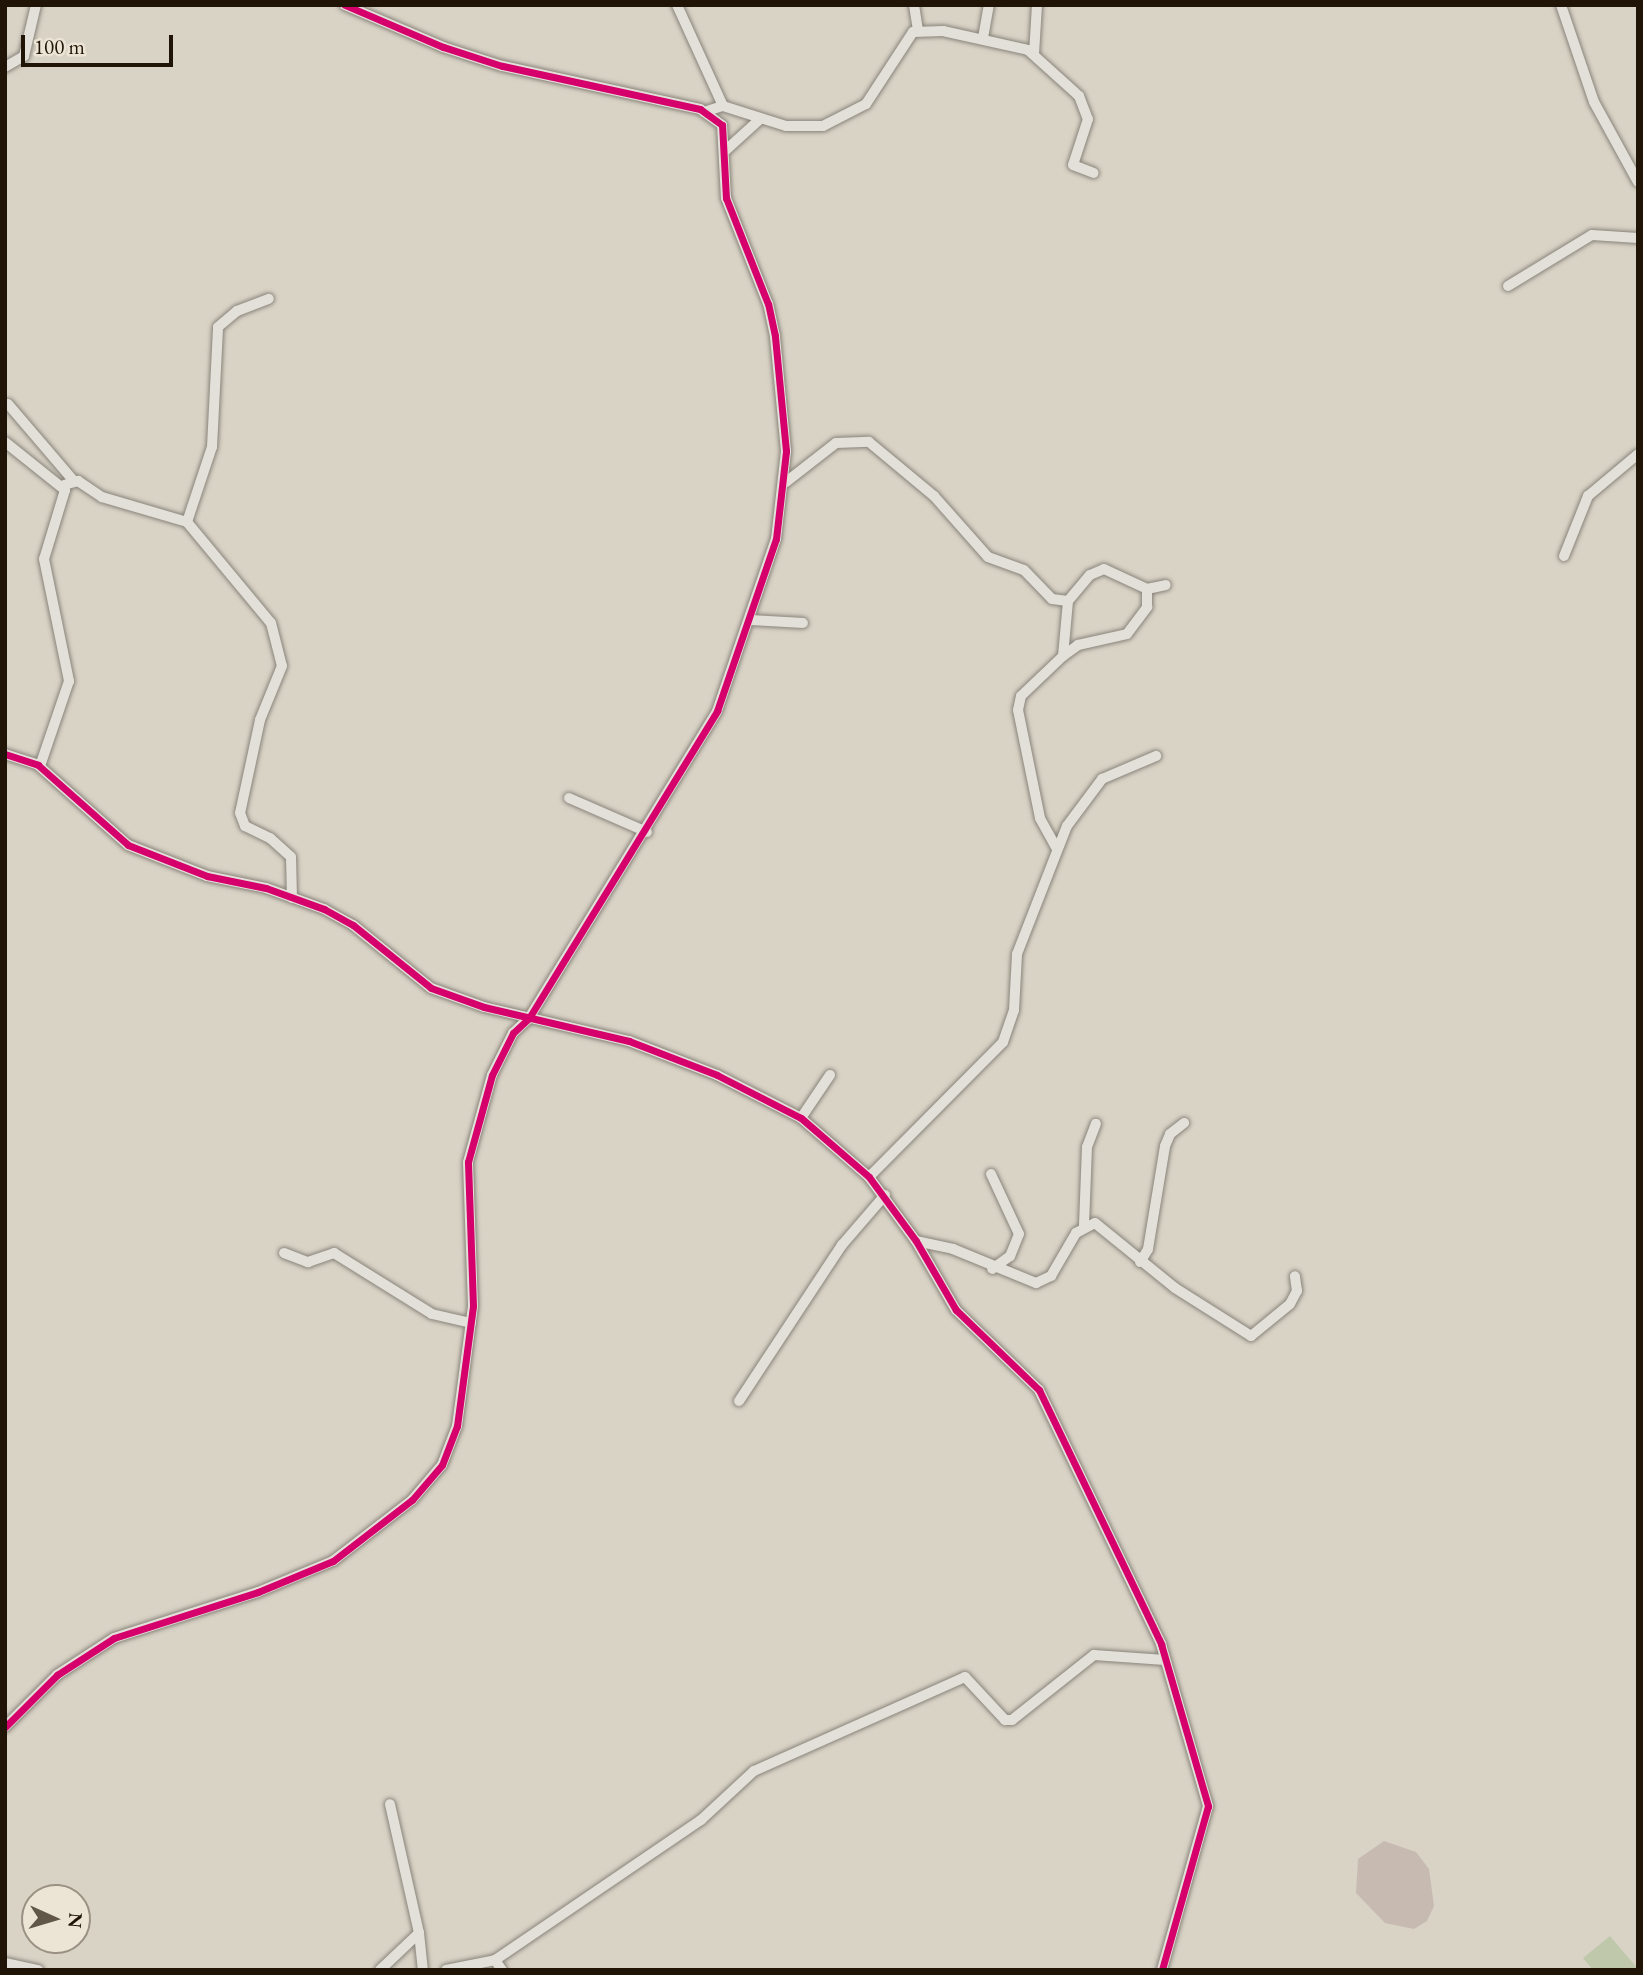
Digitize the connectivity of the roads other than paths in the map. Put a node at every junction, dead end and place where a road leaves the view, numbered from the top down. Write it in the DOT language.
graph roads {
  1 [pos="36,5"];
  2 [pos="345,5"];
  3 [pos="677,5"];
  4 [pos="914,5"];
  5 [pos="989,5"];
  6 [pos="1037,5"];
  7 [pos="1561,5"];
  8 [pos="918,31"];
  9 [pos="983,38"];
  10 [pos="1034,54"];
  11 [pos="5,66"];
  12 [pos="723,106"];
  13 [pos="704,111"];
  14 [pos="759,120"];
  15 [pos="726,150"];
  16 [pos="1094,173"];
  17 [pos="1638,182"];
  18 [pos="1638,237"];
  19 [pos="1508,286"];
  20 [pos="269,299"];
  21 [pos="8,404"];
  22 [pos="5,442"];
  23 [pos="1636,456"];
  24 [pos="1638,468"];
  25 [pos="69,482"];
  26 [pos="786,482"];
  27 [pos="187,522"];
  28 [pos="1564,556"];
  29 [pos="1166,585"];
  30 [pos="1147,589"];
  31 [pos="1068,600"];
  32 [pos="751,620"];
  33 [pos="803,623"];
  34 [pos="1063,656"];
  35 [pos="5,754"];
  36 [pos="1156,756"];
  37 [pos="40,766"];
  38 [pos="569,798"];
  39 [pos="647,832"];
  40 [pos="1058,849"];
  41 [pos="292,898"];
  42 [pos="529,1018"];
  43 [pos="830,1075"];
  44 [pos="801,1118"];
  45 [pos="1184,1123"];
  46 [pos="1096,1124"];
  47 [pos="991,1174"];
  48 [pos="869,1177"];
  49 [pos="885,1195"];
  50 [pos="1084,1225"];
  51 [pos="916,1241"];
  52 [pos="284,1253"];
  53 [pos="1140,1262"];
  54 [pos="992,1269"];
  55 [pos="1295,1276"];
  56 [pos="471,1323"];
  57 [pos="739,1401"];
  58 [pos="1165,1660"];
  59 [pos="5,1727"];
  60 [pos="390,1804"];
  61 [pos="419,1933"];
  62 [pos="5,1963"];
  63 [pos="498,1965"];
  64 [pos="38,1970"];
  65 [pos="380,1970"];
  66 [pos="423,1970"];
  67 [pos="446,1970"];
  68 [pos="1162,1970"];
  1 -- 11 [label="street"];
  2 -- 13 [label="street"];
  3 -- 12 [label="street"];
  4 -- 8 [label="street"];
  5 -- 9 [label="street"];
  6 -- 10 [label="street"];
  7 -- 17 [label="street"];
  8 -- 9 [label="street"];
  8 -- 14 [label="street"];
  9 -- 10 [label="street"];
  10 -- 16 [label="street"];
  12 -- 13 [label="street"];
  12 -- 14 [label="street"];
  13 -- 15 [label="street"];
  14 -- 15 [label="street"];
  15 -- 26 [label="street"];
  18 -- 19 [label="street"];
  20 -- 27 [label="street"];
  21 -- 25 [label="street"];
  22 -- 25 [label="street"];
  23 -- 24 [label="street"];
  23 -- 28 [label="street"];
  25 -- 27 [label="street"];
  25 -- 37 [label="street"];
  26 -- 31 [label="street"];
  26 -- 32 [label="street"];
  27 -- 41 [label="street"];
  29 -- 30 [label="street"];
  30 -- 31 [label="street"];
  30 -- 34 [label="street"];
  31 -- 34 [label="street"];
  32 -- 33 [label="street"];
  32 -- 39 [label="street"];
  34 -- 40 [label="street"];
  35 -- 37 [label="street"];
  36 -- 40 [label="street"];
  37 -- 41 [label="street"];
  38 -- 39 [label="street"];
  39 -- 42 [label="street"];
  40 -- 48 [label="street"];
  41 -- 42 [label="street"];
  42 -- 44 [label="street"];
  42 -- 56 [label="street"];
  43 -- 44 [label="street"];
  44 -- 48 [label="street"];
  45 -- 53 [label="street"];
  46 -- 50 [label="street"];
  47 -- 54 [label="street"];
  48 -- 49 [label="street"];
  49 -- 51 [label="street"];
  49 -- 57 [label="street"];
  50 -- 53 [label="street"];
  50 -- 54 [label="street"];
  51 -- 54 [label="street"];
  51 -- 58 [label="street"];
  52 -- 56 [label="street"];
  53 -- 55 [label="street"];
  56 -- 59 [label="street"];
  58 -- 63 [label="street"];
  58 -- 68 [label="street"];
  60 -- 61 [label="street"];
  61 -- 65 [label="street"];
  61 -- 66 [label="street"];
  62 -- 64 [label="street"];
  63 -- 67 [label="street"];
}
